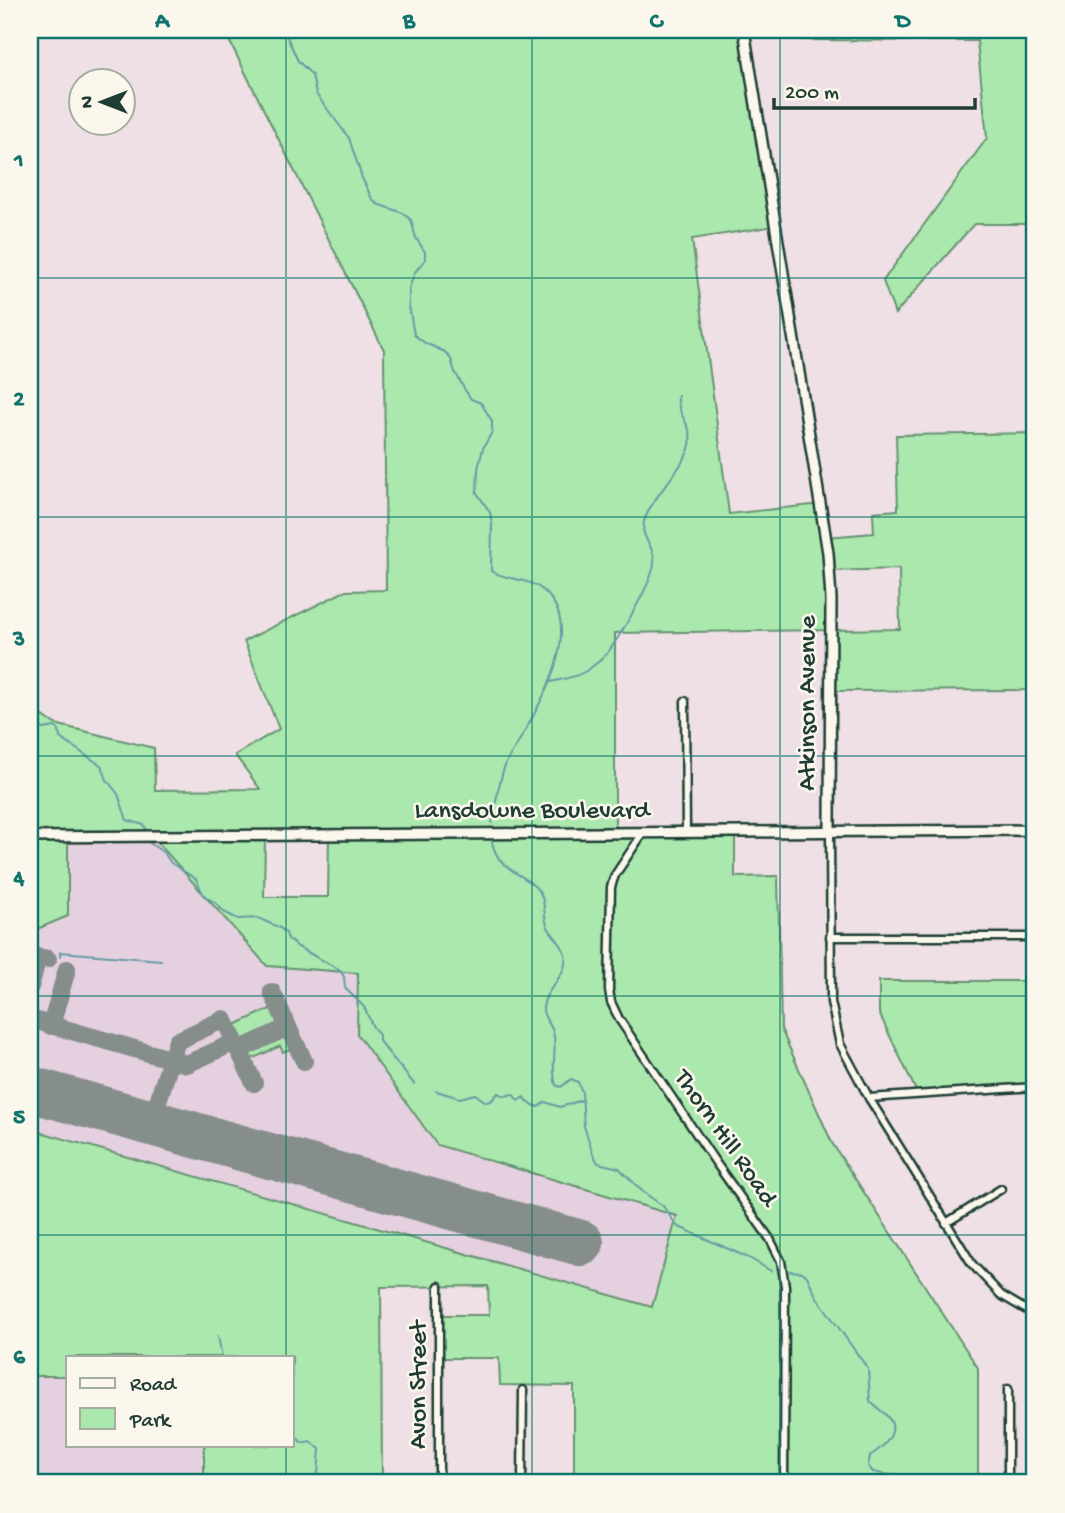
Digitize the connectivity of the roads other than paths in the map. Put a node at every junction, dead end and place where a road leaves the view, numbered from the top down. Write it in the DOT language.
graph roads {
  1 [pos="744,30"];
  2 [pos="685,701"];
  3 [pos="1035,830"];
  4 [pos="830,831"];
  5 [pos="643,832"];
  6 [pos="686,832"];
  7 [pos="30,837"];
  8 [pos="830,937"];
  9 [pos="1035,937"];
  10 [pos="1035,1087"];
  11 [pos="869,1098"];
  12 [pos="1001,1189"];
  13 [pos="946,1223"];
  14 [pos="439,1286"];
  15 [pos="1035,1315"];
  16 [pos="1008,1389"];
  17 [pos="523,1390"];
  18 [pos="439,1483"];
  19 [pos="522,1483"];
  20 [pos="784,1483"];
  21 [pos="1008,1483"];
  1 -- 4 [label="street, Atkinson Avenue"];
  2 -- 6 [label="street"];
  3 -- 4 [label="street, Lansdowne Boulevard"];
  4 -- 6 [label="street, Lansdowne Boulevard"];
  4 -- 8 [label="street, Atkinson Avenue"];
  5 -- 6 [label="street, Lansdowne Boulevard"];
  5 -- 7 [label="street, Lansdowne Boulevard"];
  5 -- 20 [label="street, Thorn Hill Road"];
  8 -- 9 [label="street"];
  8 -- 11 [label="street, Atkinson Avenue"];
  10 -- 11 [label="street"];
  11 -- 13 [label="street, Atkinson Avenue"];
  12 -- 13 [label="street"];
  13 -- 15 [label="street, Atkinson Avenue"];
  14 -- 18 [label="street, Avon Street"];
  16 -- 21 [label="street"];
  17 -- 19 [label="street"];
}
